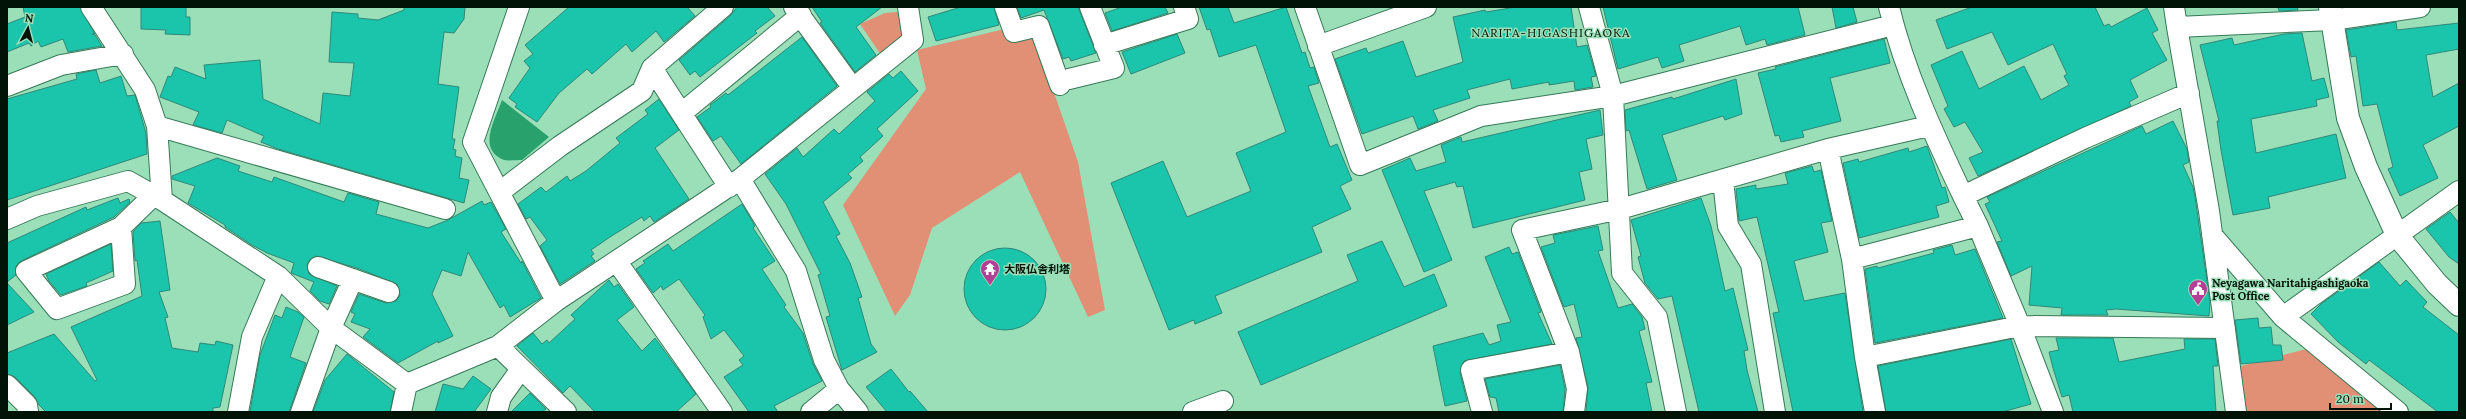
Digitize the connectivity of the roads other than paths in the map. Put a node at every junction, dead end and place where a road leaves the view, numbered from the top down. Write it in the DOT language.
graph roads {
  1 [pos="91,7"];
  2 [pos="519,7"];
  3 [pos="723,7"];
  4 [pos="908,7"];
  5 [pos="1005,7"];
  6 [pos="1090,7"];
  7 [pos="1184,7"];
  8 [pos="1305,7"];
  9 [pos="1426,7"];
  10 [pos="1589,7"];
  11 [pos="2174,7"];
  12 [pos="2420,7"];
  13 [pos="798,11"];
  14 [pos="2331,14"];
  15 [pos="1891,16"];
  16 [pos="2178,28"];
  17 [pos="1104,45"];
  18 [pos="1318,46"];
  19 [pos="123,54"];
  20 [pos="652,68"];
  21 [pos="7,86"];
  22 [pos="852,87"];
  23 [pos="2189,93"];
  24 [pos="1613,96"];
  25 [pos="683,112"];
  26 [pos="157,126"];
  27 [pos="1929,126"];
  28 [pos="1828,149"];
  29 [pos="1724,180"];
  30 [pos="735,183"];
  31 [pos="501,191"];
  32 [pos="2459,191"];
  33 [pos="1963,196"];
  34 [pos="158,197"];
  35 [pos="445,209"];
  36 [pos="1620,209"];
  37 [pos="7,219"];
  38 [pos="1978,226"];
  39 [pos="122,227"];
  40 [pos="2212,235"];
  41 [pos="2397,236"];
  42 [pos="1852,259"];
  43 [pos="617,262"];
  44 [pos="318,266"];
  45 [pos="278,276"];
  46 [pos="353,279"];
  47 [pos="389,292"];
  48 [pos="556,301"];
  49 [pos="2459,305"];
  50 [pos="2283,317"];
  51 [pos="2020,326"];
  52 [pos="331,328"];
  53 [pos="2225,328"];
  54 [pos="498,346"];
  55 [pos="1569,352"];
  56 [pos="1865,357"];
  57 [pos="521,370"];
  58 [pos="407,384"];
  59 [pos="7,385"];
  60 [pos="839,389"];
  61 [pos="1223,401"];
  62 [pos="2050,411"];
  63 [pos="28,412"];
  64 [pos="238,412"];
  65 [pos="301,412"];
  66 [pos="401,412"];
  67 [pos="497,412"];
  68 [pos="566,412"];
  69 [pos="722,412"];
  70 [pos="811,412"];
  71 [pos="858,412"];
  72 [pos="1193,412"];
  73 [pos="1482,412"];
  74 [pos="1574,412"];
  75 [pos="1676,412"];
  76 [pos="1775,412"];
  77 [pos="1875,412"];
  78 [pos="2236,412"];
  79 [pos="2397,412"];
  1 -- 19 [label="street"];
  2 -- 31 [label="street"];
  3 -- 20 [label="street"];
  4 -- 22 [label="street"];
  5 -- 17 [label="street"];
  6 -- 17 [label="street"];
  7 -- 17 [label="street"];
  8 -- 18 [label="street"];
  9 -- 18 [label="street"];
  10 -- 24 [label="street"];
  11 -- 16 [label="street"];
  12 -- 14 [label="street"];
  13 -- 22 [label="street"];
  13 -- 25 [label="street"];
  14 -- 16 [label="street"];
  14 -- 41 [label="street"];
  15 -- 24 [label="street"];
  15 -- 27 [label="street"];
  16 -- 23 [label="street"];
  18 -- 24 [label="street"];
  19 -- 21 [label="street"];
  19 -- 26 [label="street"];
  20 -- 25 [label="street"];
  20 -- 31 [label="street"];
  22 -- 30 [label="street"];
  23 -- 33 [label="street"];
  23 -- 40 [label="street"];
  24 -- 36 [label="street"];
  25 -- 30 [label="street"];
  26 -- 34 [label="street"];
  26 -- 35 [label="street"];
  27 -- 28 [label="street"];
  27 -- 33 [label="street"];
  28 -- 29 [label="street"];
  28 -- 42 [label="street"];
  29 -- 36 [label="street"];
  29 -- 76 [label="street"];
  30 -- 43 [label="street"];
  30 -- 60 [label="street"];
  31 -- 48 [label="street"];
  32 -- 41 [label="street"];
  33 -- 38 [label="street"];
  34 -- 37 [label="street"];
  34 -- 39 [label="street"];
  34 -- 45 [label="street"];
  36 -- 55 [label="street"];
  36 -- 75 [label="street"];
  38 -- 42 [label="street"];
  38 -- 51 [label="street"];
  39 -- 39 [label="street"];
  40 -- 50 [label="street"];
  40 -- 53 [label="street"];
  41 -- 49 [label="street"];
  41 -- 50 [label="street"];
  42 -- 56 [label="street"];
  43 -- 48 [label="street"];
  43 -- 69 [label="street"];
  44 -- 46 [label="street"];
  45 -- 52 [label="street"];
  45 -- 64 [label="street"];
  46 -- 47 [label="street"];
  46 -- 52 [label="street"];
  48 -- 54 [label="street"];
  50 -- 79 [label="street"];
  51 -- 53 [label="street"];
  51 -- 56 [label="street"];
  51 -- 62 [label="street"];
  52 -- 58 [label="street"];
  52 -- 65 [label="street"];
  53 -- 78 [label="street"];
  54 -- 57 [label="street"];
  54 -- 58 [label="street"];
  55 -- 73 [label="street"];
  55 -- 74 [label="street"];
  56 -- 77 [label="street"];
  57 -- 67 [label="street"];
  57 -- 68 [label="street"];
  58 -- 66 [label="street"];
  59 -- 63 [label="street"];
  60 -- 70 [label="street"];
  60 -- 71 [label="street"];
  61 -- 72 [label="street"];
}
